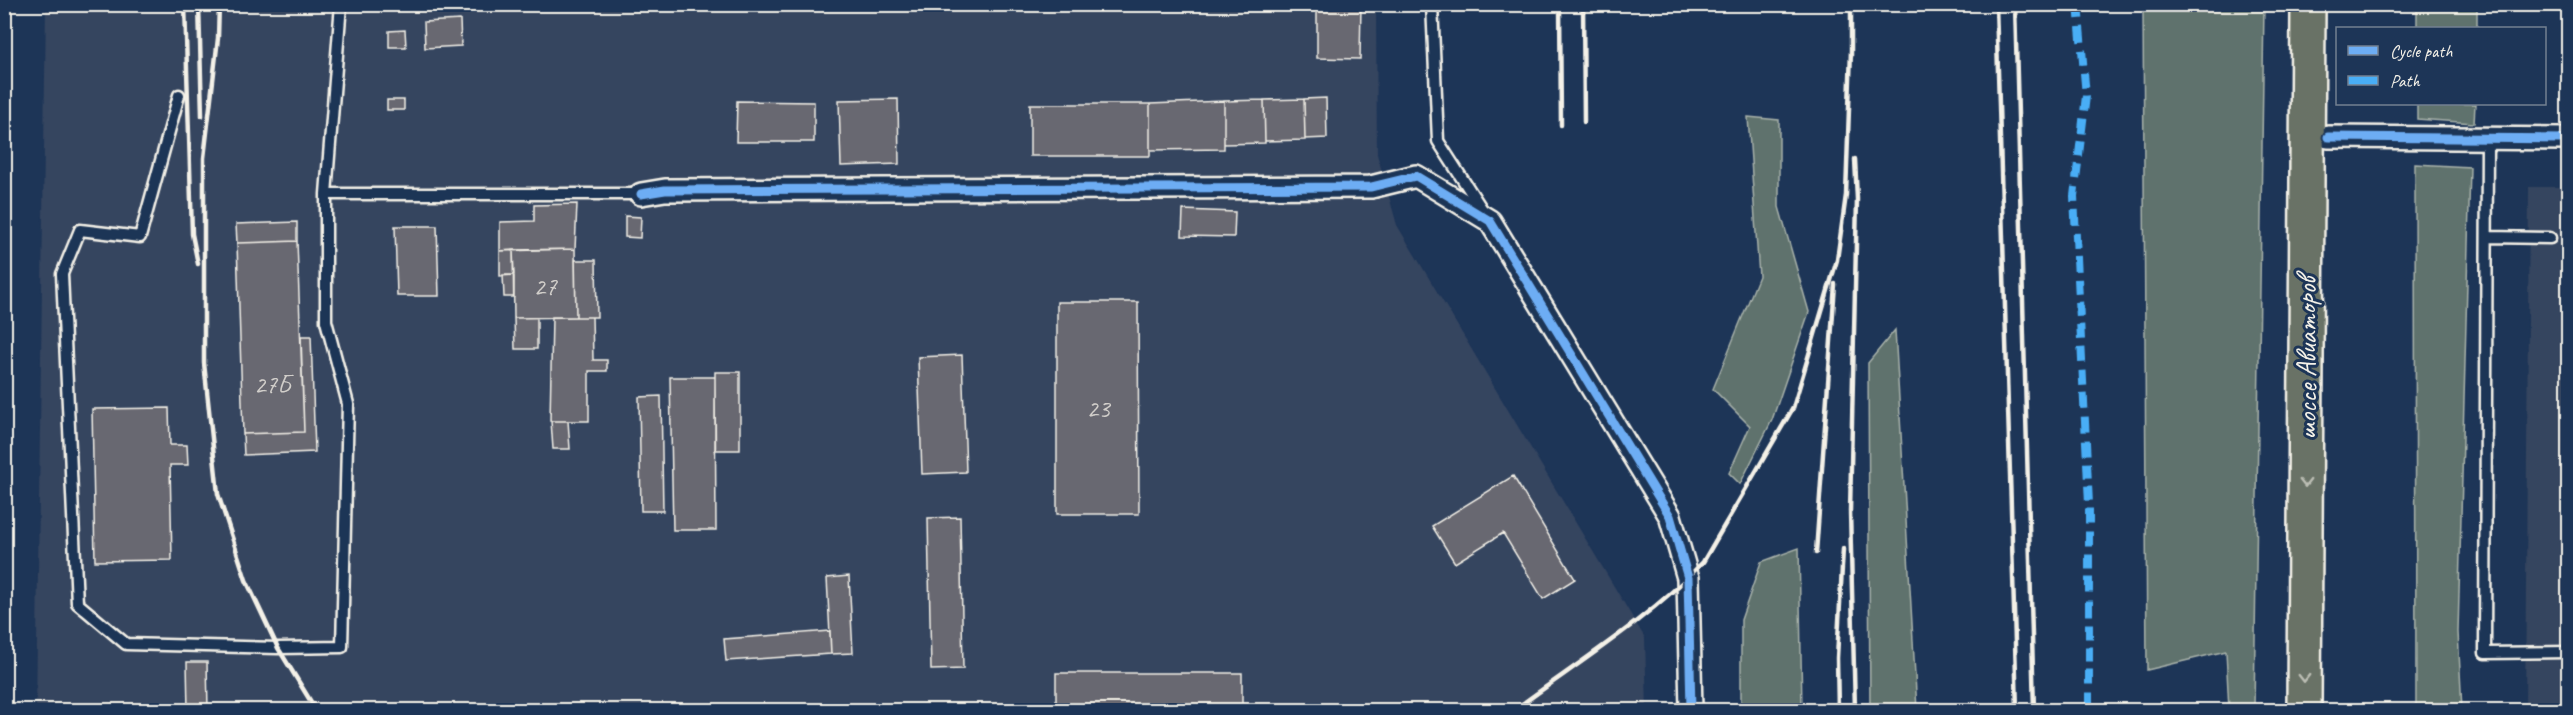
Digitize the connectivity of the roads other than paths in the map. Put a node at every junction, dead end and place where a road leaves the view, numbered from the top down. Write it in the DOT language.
graph roads {
  1 [pos="341,4"];
  2 [pos="1431,4"];
  3 [pos="2308,4"];
  4 [pos="2329,4"];
  5 [pos="179,95"];
  6 [pos="2328,137"];
  7 [pos="2487,138"];
  8 [pos="2568,139"];
  9 [pos="326,194"];
  10 [pos="641,194"];
  11 [pos="1490,221"];
  12 [pos="2487,237"];
  13 [pos="2550,238"];
  14 [pos="2568,652"];
  15 [pos="1691,711"];
  16 [pos="2304,711"];
  17 [pos="2325,711"];
  1 -- 9 [label="lane"];
  2 -- 11 [label="lane"];
  3 -- 16 [label="main road, шоссе Авиаторов, one-way"];
  4 -- 6 [label="main road, шоссе Авиаторов"];
  5 -- 9 [label="lane"];
  6 -- 7 [label="street"];
  6 -- 17 [label="main road, шоссе Авиаторов"];
  7 -- 8 [label="street"];
  7 -- 12 [label="lane"];
  9 -- 10 [label="lane"];
  10 -- 11 [label="street"];
  11 -- 15 [label="street"];
  12 -- 13 [label="lane"];
  12 -- 14 [label="lane"];
}
